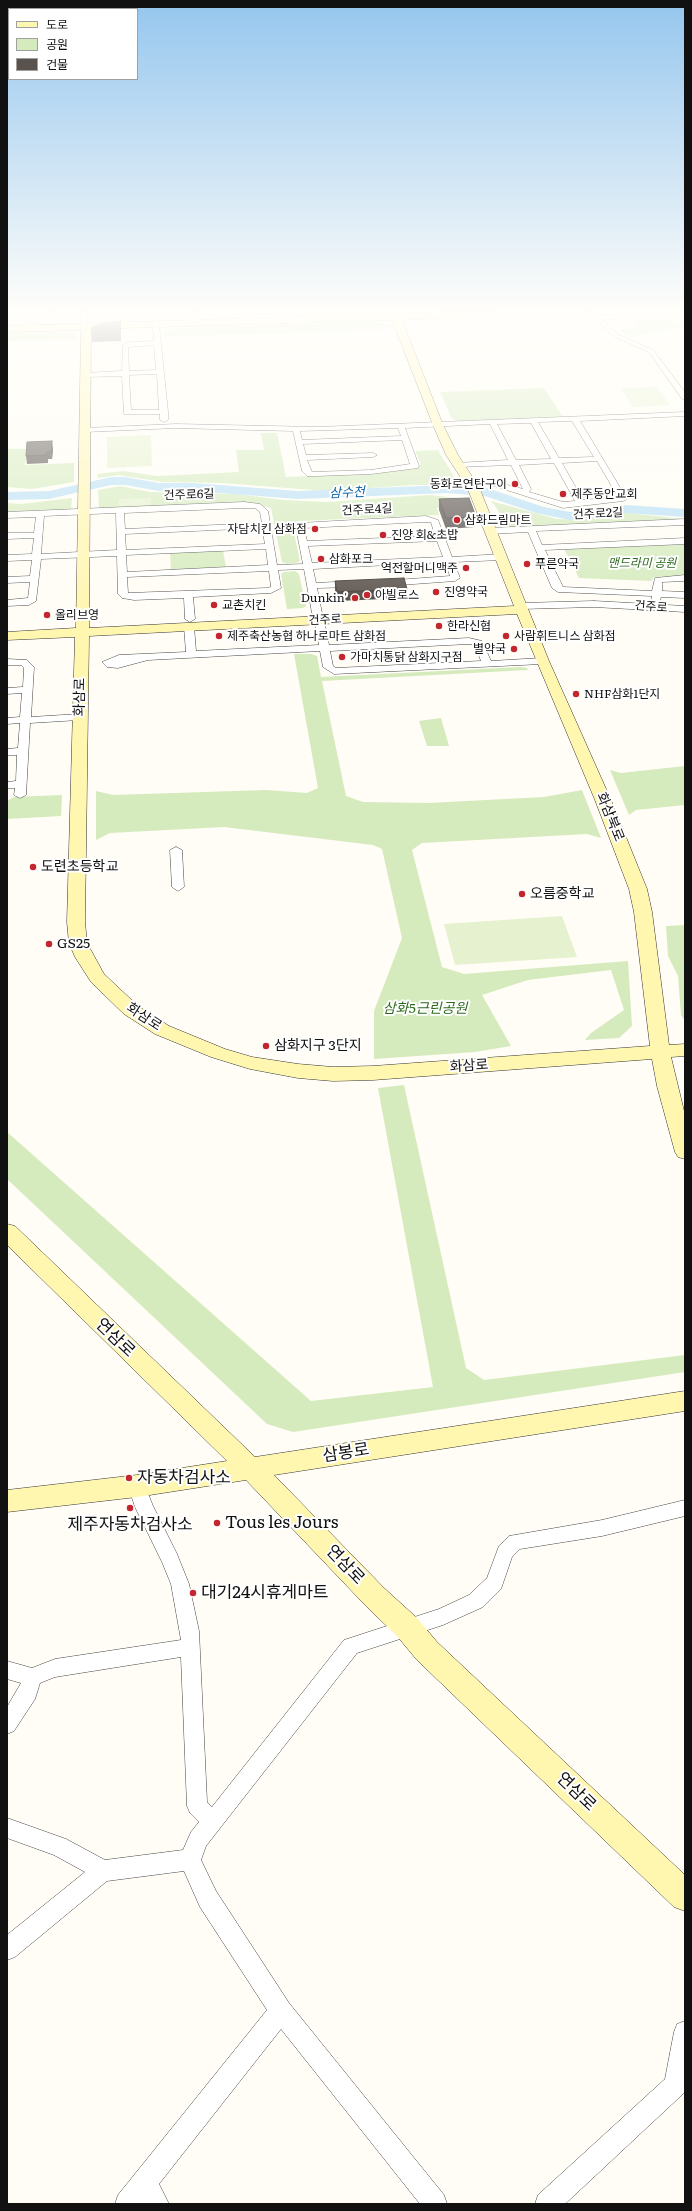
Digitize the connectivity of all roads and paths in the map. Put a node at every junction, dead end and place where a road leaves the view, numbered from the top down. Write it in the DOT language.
graph roads {
  1 [pos="85,415"];
  2 [pos="164,415"];
  3 [pos="434,415"];
  4 [pos="659,415"];
  5 [pos="575,419"];
  6 [pos="534,421"];
  7 [pos="493,423"];
  8 [pos="438,425"];
  9 [pos="165,426"];
  10 [pos="401,426"];
  11 [pos="296,429"];
  12 [pos="85,430"];
  13 [pos="405,438"];
  14 [pos="368,439"];
  15 [pos="299,442"];
  16 [pos="373,455"];
  17 [pos="303,458"];
  18 [pos="599,459"];
  19 [pos="556,460"];
  20 [pos="513,462"];
  21 [pos="458,465"];
  22 [pos="378,471"];
  23 [pos="471,483"];
  24 [pos="523,493"];
  25 [pos="581,504"];
  26 [pos="120,510"];
  27 [pos="84,512"];
  28 [pos="40,514"];
  29 [pos="7,515"];
  30 [pos="685,522"];
  31 [pos="266,525"];
  32 [pos="532,530"];
  33 [pos="490,531"];
  34 [pos="121,532"];
  35 [pos="38,534"];
  36 [pos="7,536"];
  37 [pos="441,538"];
  38 [pos="685,541"];
  39 [pos="303,544"];
  40 [pos="270,546"];
  41 [pos="540,548"];
  42 [pos="122,552"];
  43 [pos="84,554"];
  44 [pos="37,556"];
  45 [pos="502,557"];
  46 [pos="7,558"];
  47 [pos="449,560"];
  48 [pos="307,566"];
  49 [pos="273,568"];
  50 [pos="122,576"];
  51 [pos="685,578"];
  52 [pos="35,579"];
  53 [pos="7,580"];
  54 [pos="379,583"];
  55 [pos="364,584"];
  56 [pos="311,586"];
  57 [pos="657,593"];
  58 [pos="188,595"];
  59 [pos="685,595"];
  60 [pos="7,603"];
  61 [pos="455,605"];
  62 [pos="521,606"];
  63 [pos="656,607"];
  64 [pos="685,609"];
  65 [pos="421,615"];
  66 [pos="318,616"];
  67 [pos="189,623"];
  68 [pos="7,628"];
  69 [pos="82,628"];
  70 [pos="7,636"];
  71 [pos="325,648"];
  72 [pos="191,655"];
  73 [pos="144,658"];
  74 [pos="542,661"];
  75 [pos="7,662"];
  76 [pos="487,664"];
  77 [pos="27,690"];
  78 [pos="7,691"];
  79 [pos="80,718"];
  80 [pos="25,720"];
  81 [pos="7,721"];
  82 [pos="23,751"];
  83 [pos="7,752"];
  84 [pos="21,784"];
  85 [pos="7,785"];
  86 [pos="20,795"];
  87 [pos="176,850"];
  88 [pos="178,887"];
  89 [pos="685,1050"];
  90 [pos="662,1052"];
  91 [pos="685,1152"];
  92 [pos="7,1232"];
  93 [pos="685,1401"];
  94 [pos="249,1469"];
  95 [pos="137,1486"];
  96 [pos="7,1501"];
  97 [pos="685,1508"];
  98 [pos="407,1627"];
  99 [pos="191,1647"];
  100 [pos="7,1670"];
  101 [pos="32,1677"];
  102 [pos="7,1724"];
  103 [pos="213,1822"];
  104 [pos="7,1828"];
  105 [pos="190,1860"];
  106 [pos="103,1871"];
  107 [pos="685,1896"];
  108 [pos="7,1949"];
  109 [pos="282,2011"];
  110 [pos="685,2032"];
  111 [pos="151,2194"];
  112 [pos="127,2204"];
  113 [pos="435,2204"];
  114 [pos="547,2204"];
  1 -- 12 [label="street, 화삼로"];
  2 -- 9 [label="street"];
  3 -- 8 [label="street"];
  4 -- 5 [label="street"];
  5 -- 6 [label="street"];
  5 -- 18 [label="street"];
  6 -- 7 [label="street"];
  6 -- 19 [label="street"];
  7 -- 8 [label="street"];
  7 -- 20 [label="street"];
  8 -- 10 [label="street"];
  8 -- 21 [label="street"];
  9 -- 11 [label="street"];
  9 -- 12 [label="street"];
  10 -- 11 [label="street"];
  10 -- 13 [label="street"];
  11 -- 15 [label="street"];
  12 -- 27 [label="street, 화삼로"];
  13 -- 14 [label="street"];
  13 -- 22 [label="street"];
  14 -- 15 [label="street"];
  14 -- 16 [label="street"];
  15 -- 17 [label="street"];
  16 -- 17 [label="street"];
  16 -- 22 [label="street"];
  17 -- 22 [label="street"];
  18 -- 19 [label="street"];
  18 -- 25 [label="street"];
  19 -- 20 [label="street"];
  19 -- 25 [label="street"];
  20 -- 21 [label="street"];
  20 -- 24 [label="street"];
  21 -- 23 [label="street"];
  23 -- 24 [label="street"];
  23 -- 33 [label="street, 화삼북로"];
  24 -- 25 [label="street"];
  26 -- 27 [label="street"];
  26 -- 31 [label="street, 건주로6길"];
  26 -- 34 [label="street, 건주로6길"];
  27 -- 28 [label="street"];
  27 -- 43 [label="street, 화삼로"];
  28 -- 29 [label="street"];
  28 -- 35 [label="street"];
  30 -- 32 [label="street, 건주로2길"];
  31 -- 34 [label="street"];
  31 -- 40 [label="street, 건주로6길"];
  32 -- 33 [label="street, 건주로2길"];
  32 -- 41 [label="street"];
  33 -- 45 [label="street, 화삼북로"];
  34 -- 42 [label="street, 건주로6길"];
  35 -- 36 [label="street"];
  35 -- 44 [label="street"];
  37 -- 39 [label="street"];
  37 -- 39 [label="street, 건주로4길"];
  37 -- 47 [label="street, 건주로4길"];
  38 -- 41 [label="street"];
  39 -- 48 [label="street, 건주로4길"];
  40 -- 42 [label="street"];
  40 -- 49 [label="street, 건주로6길"];
  41 -- 57 [label="street"];
  42 -- 43 [label="street"];
  42 -- 50 [label="street, 건주로6길"];
  43 -- 44 [label="street"];
  43 -- 69 [label="street, 화삼로"];
  44 -- 46 [label="street"];
  44 -- 52 [label="street"];
  45 -- 47 [label="street"];
  45 -- 62 [label="street, 화삼북로"];
  47 -- 48 [label="street"];
  47 -- 54 [label="street, 건주로4길"];
  48 -- 49 [label="street"];
  48 -- 56 [label="street, 건주로4길"];
  49 -- 50 [label="street"];
  49 -- 58 [label="street, 건주로6길"];
  50 -- 58 [label="street, 건주로6길"];
  51 -- 57 [label="street"];
  52 -- 53 [label="street"];
  52 -- 60 [label="street"];
  55 -- 56 [label="street"];
  56 -- 66 [label="street, 건주로4길"];
  57 -- 59 [label="street"];
  57 -- 63 [label="street"];
  58 -- 67 [label="street"];
  61 -- 62 [label="street, 건주로"];
  61 -- 65 [label="street"];
  61 -- 66 [label="street, 건주로"];
  62 -- 63 [label="street, 건주로"];
  62 -- 65 [label="street, 건주로"];
  62 -- 74 [label="street, 화삼북로"];
  63 -- 64 [label="street, 건주로"];
  65 -- 66 [label="street, 건주로"];
  66 -- 67 [label="street, 건주로"];
  66 -- 71 [label="street, 건주로4길"];
  67 -- 69 [label="street, 건주로"];
  67 -- 72 [label="street"];
  68 -- 69 [label="street, 건주로"];
  69 -- 70 [label="street, 건주로"];
  69 -- 79 [label="street, 화삼로"];
  71 -- 72 [label="street"];
  71 -- 76 [label="street"];
  71 -- 76 [label="street, 건주로4길"];
  72 -- 73 [label="street"];
  74 -- 76 [label="street"];
  74 -- 90 [label="street, 화삼북로"];
  75 -- 77 [label="street"];
  77 -- 78 [label="street"];
  77 -- 80 [label="street"];
  79 -- 80 [label="street"];
  79 -- 90 [label="street, 화삼로"];
  80 -- 81 [label="street"];
  80 -- 82 [label="street"];
  82 -- 83 [label="street"];
  82 -- 84 [label="street"];
  84 -- 85 [label="street"];
  84 -- 86 [label="street"];
  87 -- 88 [label="street"];
  89 -- 90 [label="street, 화삼로"];
  90 -- 91 [label="street, 화삼북로"];
  92 -- 94 [label="street, 연삼로"];
  93 -- 94 [label="street, 삼봉로"];
  94 -- 95 [label="street, 삼봉로"];
  94 -- 98 [label="street, 연삼로"];
  95 -- 96 [label="street, 삼봉로"];
  95 -- 99 [label="street"];
  97 -- 98 [label="street"];
  98 -- 103 [label="street"];
  98 -- 107 [label="street, 연삼로"];
  99 -- 101 [label="street"];
  99 -- 103 [label="street"];
  100 -- 101 [label="street"];
  101 -- 102 [label="street"];
  103 -- 105 [label="street"];
  104 -- 106 [label="street"];
  105 -- 106 [label="street"];
  105 -- 109 [label="street"];
  106 -- 108 [label="street"];
  109 -- 111 [label="street"];
  109 -- 113 [label="street"];
  110 -- 114 [label="street"];
  111 -- 112 [label="street"];
}
